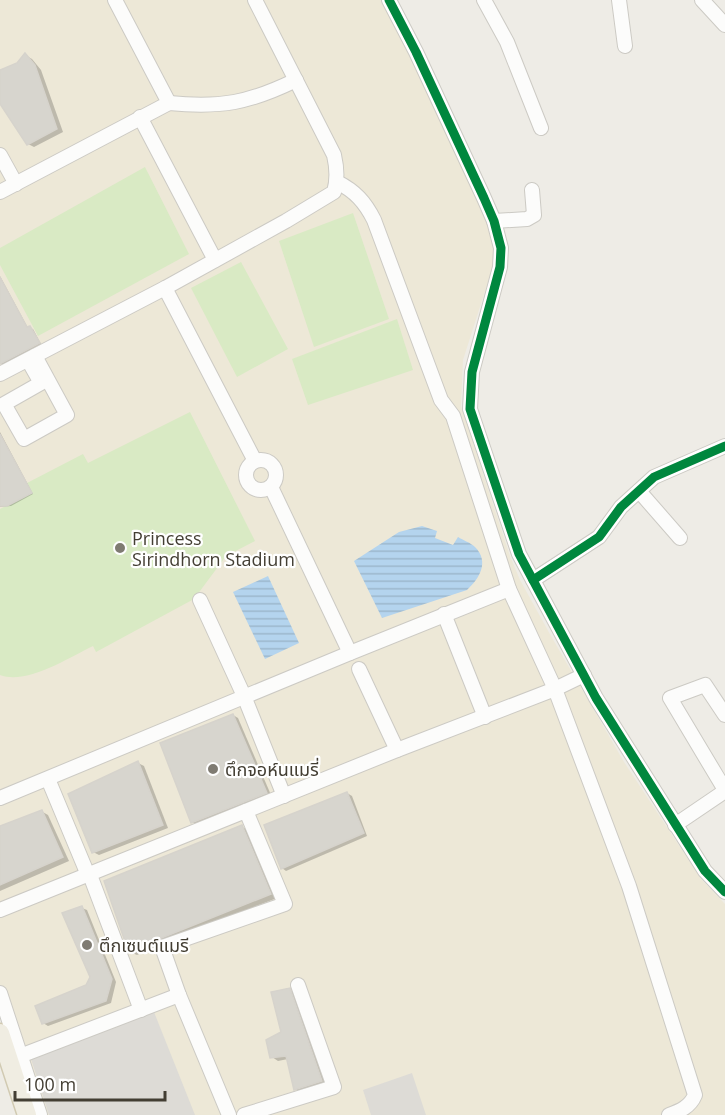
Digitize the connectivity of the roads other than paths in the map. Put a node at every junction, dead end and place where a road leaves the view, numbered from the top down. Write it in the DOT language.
graph roads {
  1 [pos="115,0"];
  2 [pos="255,0"];
  3 [pos="389,0"];
  4 [pos="484,0"];
  5 [pos="619,0"];
  6 [pos="702,0"];
  7 [pos="725,25"];
  8 [pos="625,46"];
  9 [pos="296,80"];
  10 [pos="169,103"];
  11 [pos="140,117"];
  12 [pos="541,128"];
  13 [pos="0,155"];
  14 [pos="337,182"];
  15 [pos="16,184"];
  16 [pos="532,190"];
  17 [pos="0,192"];
  18 [pos="494,221"];
  19 [pos="215,260"];
  20 [pos="165,288"];
  21 [pos="31,358"];
  22 [pos="0,374"];
  23 [pos="725,446"];
  24 [pos="255,461"];
  25 [pos="272,487"];
  26 [pos="639,491"];
  27 [pos="680,538"];
  28 [pos="532,580"];
  29 [pos="509,589"];
  30 [pos="200,600"];
  31 [pos="444,614"];
  32 [pos="350,652"];
  33 [pos="359,669"];
  34 [pos="584,675"];
  35 [pos="555,689"];
  36 [pos="244,696"];
  37 [pos="725,715"];
  38 [pos="484,717"];
  39 [pos="397,750"];
  40 [pos="48,779"];
  41 [pos="725,790"];
  42 [pos="284,796"];
  43 [pos="0,798"];
  44 [pos="246,810"];
  45 [pos="675,825"];
  46 [pos="89,875"];
  47 [pos="725,892"];
  48 [pos="0,910"];
  49 [pos="298,985"];
  50 [pos="0,993"];
  51 [pos="178,995"];
  52 [pos="141,1010"];
  53 [pos="0,1033"];
  54 [pos="20,1056"];
  55 [pos="27,1115"];
  56 [pos="40,1115"];
  57 [pos="229,1115"];
  58 [pos="244,1115"];
  59 [pos="669,1115"];
  1 -- 10 [label="street"];
  2 -- 9 [label="street"];
  3 -- 18 [label="street"];
  4 -- 12 [label="street"];
  5 -- 8 [label="street"];
  6 -- 7 [label="street"];
  9 -- 10 [label="street"];
  9 -- 14 [label="street"];
  10 -- 11 [label="street"];
  11 -- 15 [label="street"];
  11 -- 19 [label="street"];
  13 -- 15 [label="street"];
  14 -- 19 [label="street"];
  14 -- 29 [label="street"];
  15 -- 17 [label="street"];
  16 -- 18 [label="street"];
  18 -- 28 [label="street"];
  19 -- 20 [label="street"];
  20 -- 21 [label="street"];
  20 -- 24 [label="street"];
  21 -- 21 [label="street"];
  21 -- 22 [label="street"];
  23 -- 26 [label="street"];
  24 -- 25 [label="street"];
  24 -- 25 [label="street"];
  25 -- 32 [label="street"];
  26 -- 27 [label="street"];
  26 -- 28 [label="street"];
  28 -- 34 [label="street"];
  29 -- 31 [label="street"];
  29 -- 35 [label="street"];
  30 -- 36 [label="street"];
  31 -- 32 [label="street"];
  31 -- 38 [label="street"];
  32 -- 36 [label="street"];
  33 -- 39 [label="street"];
  34 -- 35 [label="street"];
  34 -- 45 [label="street"];
  35 -- 38 [label="street"];
  35 -- 59 [label="street"];
  36 -- 40 [label="street"];
  36 -- 42 [label="street"];
  37 -- 41 [label="street"];
  38 -- 39 [label="street"];
  39 -- 42 [label="street"];
  40 -- 43 [label="street"];
  40 -- 46 [label="street"];
  41 -- 45 [label="street"];
  42 -- 44 [label="street"];
  44 -- 46 [label="street"];
  44 -- 51 [label="street"];
  45 -- 47 [label="street"];
  46 -- 48 [label="street"];
  46 -- 52 [label="street"];
  49 -- 58 [label="street"];
  50 -- 54 [label="street"];
  51 -- 52 [label="street"];
  51 -- 57 [label="street"];
  52 -- 54 [label="street"];
  53 -- 55 [label="main road"];
  54 -- 56 [label="street"];
}
